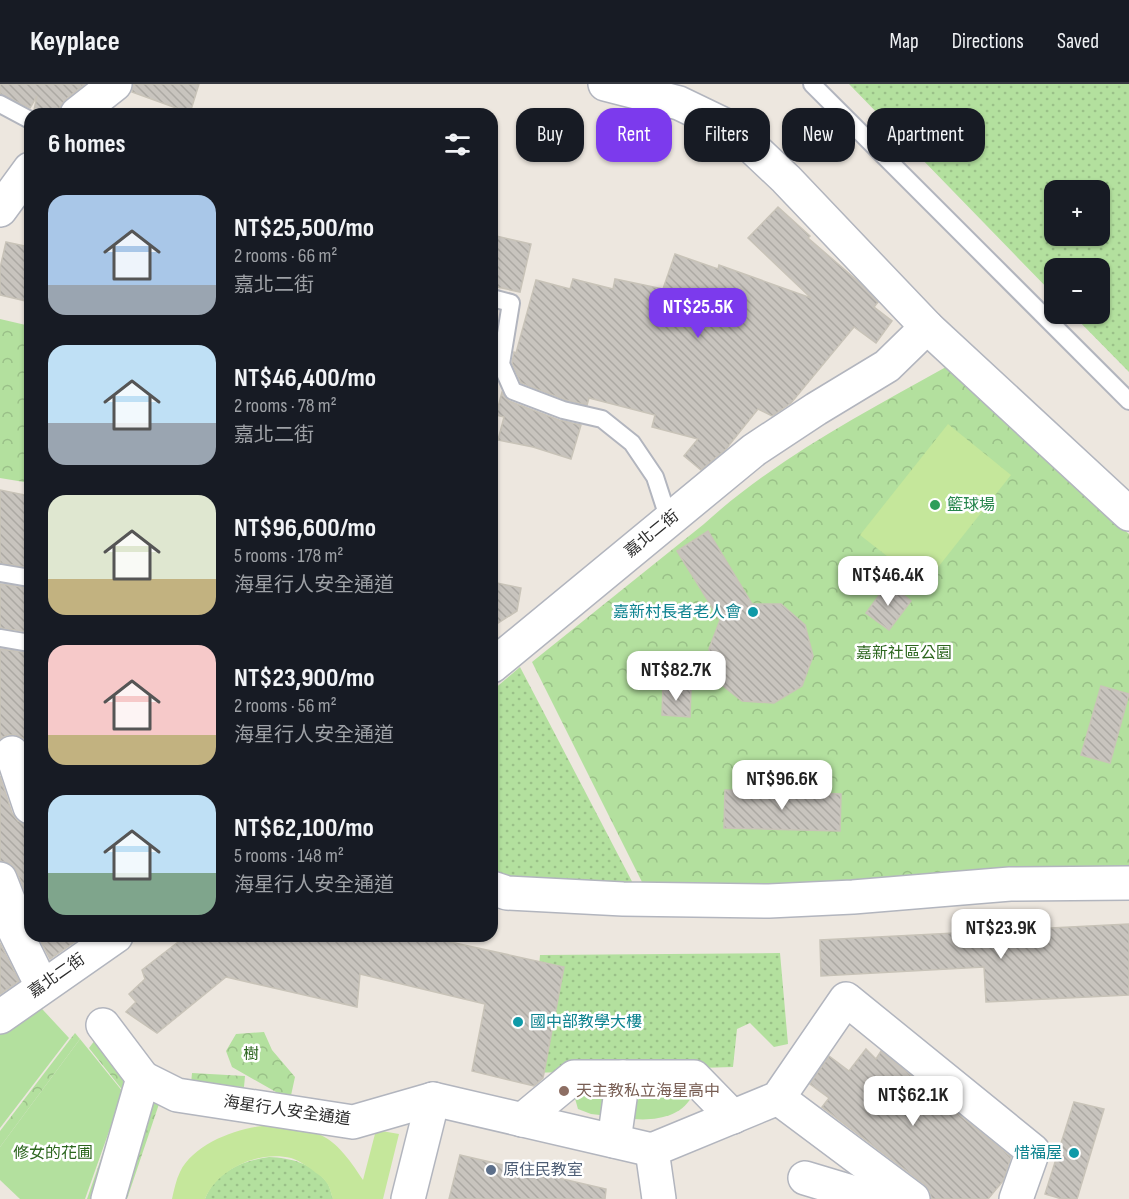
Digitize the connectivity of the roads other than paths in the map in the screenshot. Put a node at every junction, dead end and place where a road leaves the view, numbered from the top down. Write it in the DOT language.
graph roads {
  1 [pos="115,84"];
  2 [pos="605,84"];
  3 [pos="812,84"];
  4 [pos="0,104"];
  5 [pos="85,108"];
  6 [pos="24,117"];
  7 [pos="24,179"];
  8 [pos="0,210"];
  9 [pos="498,300"];
  10 [pos="927,327"];
  11 [pos="1129,401"];
  12 [pos="1129,514"];
  13 [pos="669,520"];
  14 [pos="0,573"];
  15 [pos="24,577"];
  16 [pos="0,638"];
  17 [pos="24,642"];
  18 [pos="498,661"];
  19 [pos="14,753"];
  20 [pos="24,787"];
  21 [pos="0,879"];
  22 [pos="1129,883"];
  23 [pos="498,890"];
  24 [pos="98,942"];
  25 [pos="42,987"];
  26 [pos="0,1017"];
  27 [pos="103,1025"];
  28 [pos="623,1077"];
  29 [pos="143,1078"];
  30 [pos="778,1098"];
  31 [pos="433,1099"];
  32 [pos="733,1116"];
  33 [pos="522,1120"];
  34 [pos="829,1136"];
  35 [pos="614,1141"];
  36 [pos="652,1150"];
  37 [pos="800,1189"];
  38 [pos="411,1198"];
  39 [pos="108,1199"];
  40 [pos="659,1199"];
  41 [pos="875,1199"];
  42 [pos="913,1199"];
  43 [pos="1016,1199"];
  1 -- 5 [label="street"];
  2 -- 10 [label="street"];
  3 -- 11 [label="lane"];
  4 -- 6 [label="lane"];
  7 -- 8 [label="street"];
  9 -- 13 [label="lane"];
  10 -- 12 [label="street"];
  10 -- 13 [label="street, 嘉北二街"];
  13 -- 18 [label="street, 嘉北二街"];
  14 -- 15 [label="lane"];
  16 -- 17 [label="lane"];
  19 -- 20 [label="street"];
  21 -- 25 [label="street"];
  22 -- 23 [label="street"];
  24 -- 25 [label="street, 嘉北二街"];
  25 -- 26 [label="street, 嘉北二街"];
  27 -- 29 [label="street, 海星行人安全通道"];
  28 -- 32 [label="street"];
  28 -- 33 [label="street"];
  28 -- 35 [label="street"];
  29 -- 31 [label="street, 海星行人安全通道"];
  29 -- 39 [label="street"];
  30 -- 32 [label="street"];
  30 -- 34 [label="street"];
  30 -- 43 [label="street"];
  31 -- 33 [label="street, 海星行人安全通道"];
  31 -- 38 [label="street"];
  32 -- 36 [label="street"];
  33 -- 35 [label="street, 海星行人安全通道"];
  34 -- 37 [label="street"];
  34 -- 42 [label="street"];
  35 -- 36 [label="street, 海星行人安全通道"];
  36 -- 40 [label="street"];
  37 -- 41 [label="street"];
}
